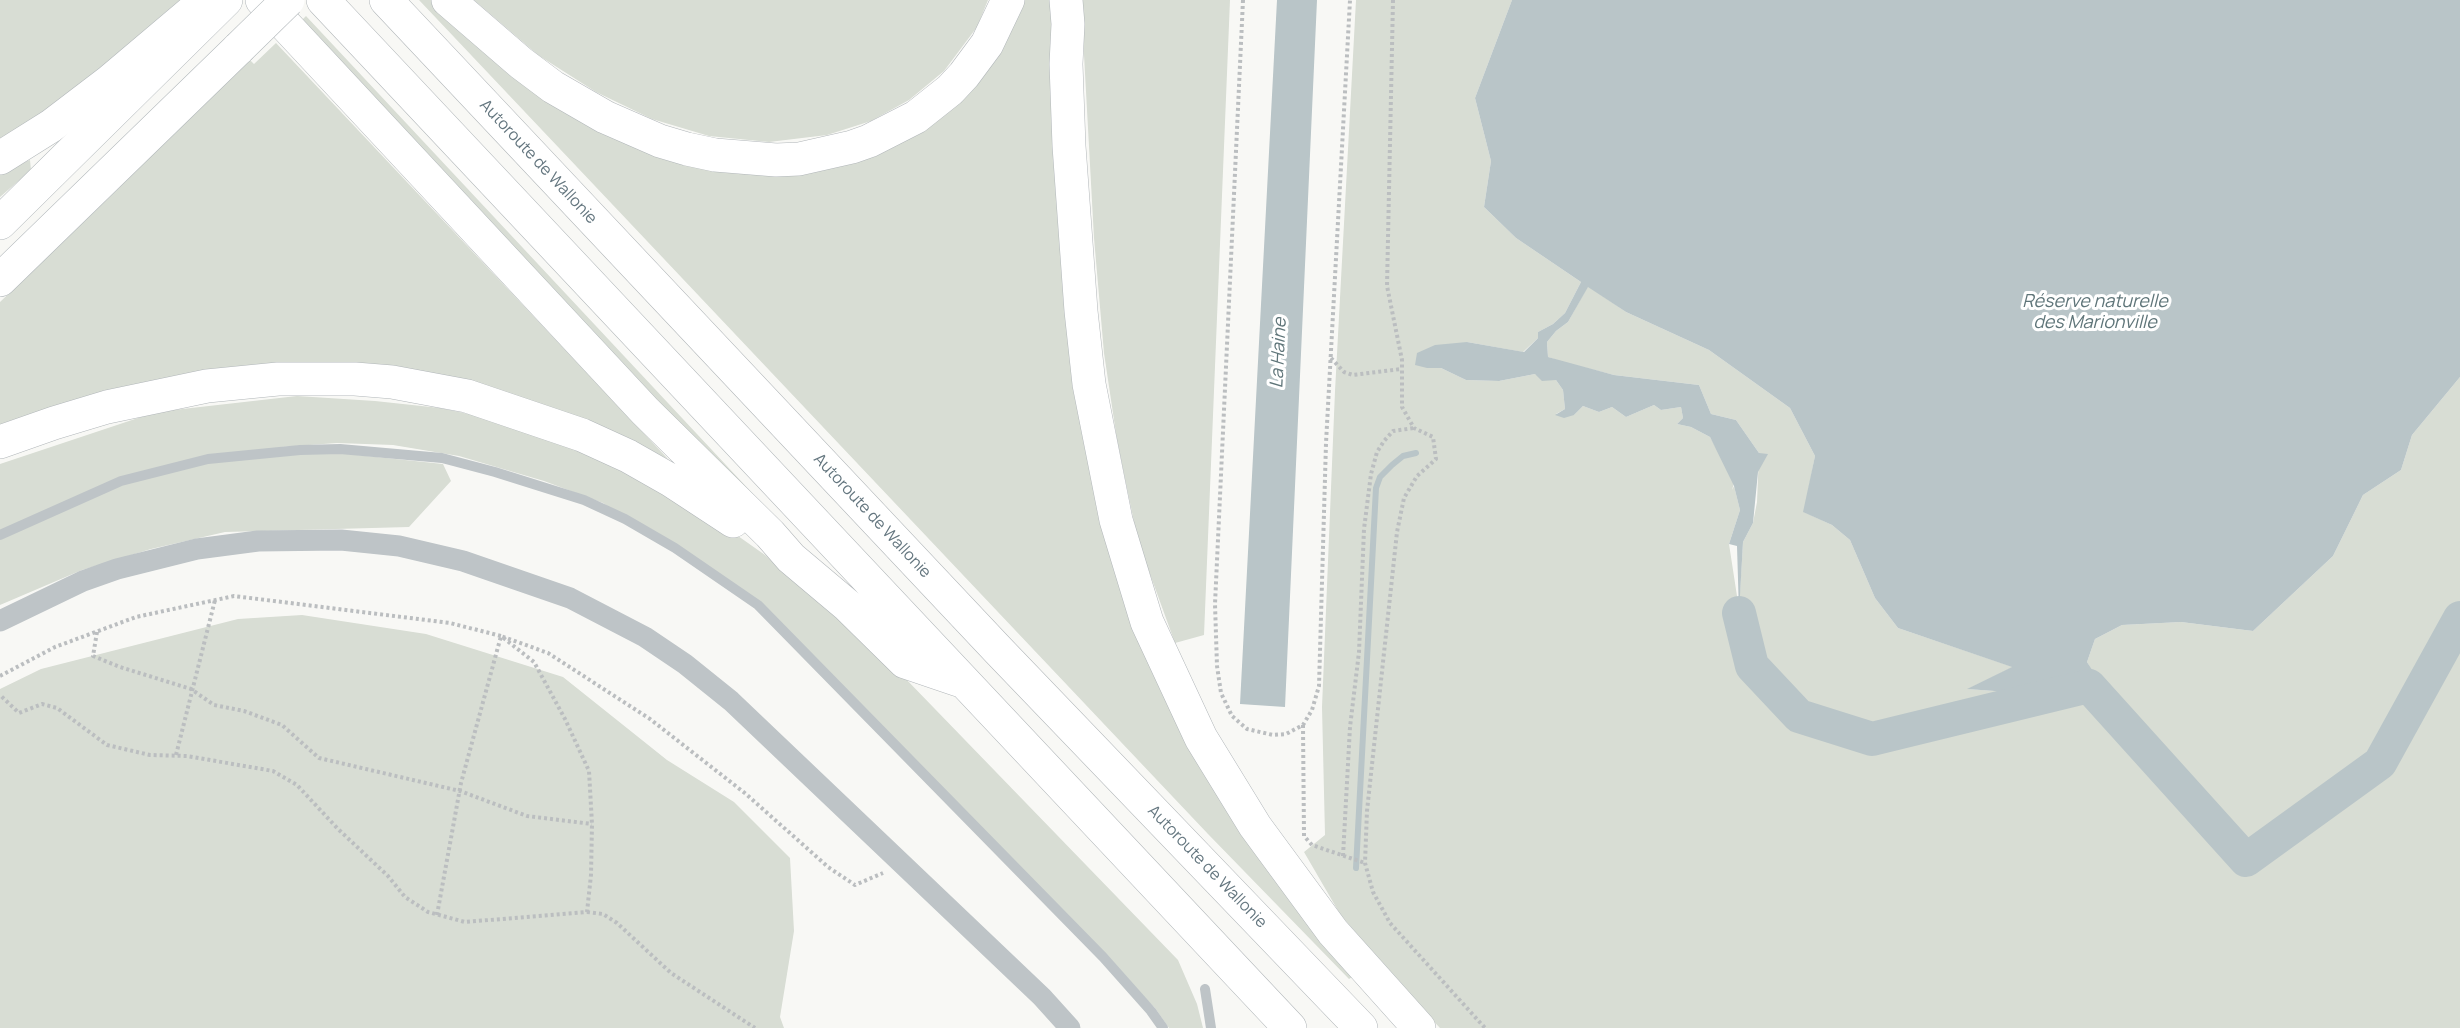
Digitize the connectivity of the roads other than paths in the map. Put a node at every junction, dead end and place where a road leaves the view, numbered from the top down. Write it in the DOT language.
graph roads {
  1 [pos="262,0"];
  2 [pos="288,0"];
  3 [pos="322,0"];
  4 [pos="386,0"];
  5 [pos="448,0"];
  6 [pos="1008,0"];
  7 [pos="1066,0"];
  8 [pos="211,5"];
  9 [pos="0,158"];
  10 [pos="0,223"];
  11 [pos="0,280"];
  12 [pos="0,442"];
  13 [pos="0,535"];
  14 [pos="791,558"];
  15 [pos="0,621"];
  16 [pos="963,682"];
  17 [pos="1205,989"];
  18 [pos="1070,1028"];
  19 [pos="1163,1028"];
  20 [pos="1211,1028"];
  21 [pos="1290,1028"];
  22 [pos="1361,1028"];
  23 [pos="1419,1028"];
  1 -- 14 [label="main road"];
  2 -- 11 [label="main road, bridge"];
  3 -- 16 [label="main road"];
  4 -- 22 [label="main road, Autoroute de Wallonie"];
  5 -- 6 [label="main road"];
  7 -- 23 [label="main road"];
  8 -- 9 [label="main road"];
  8 -- 10 [label="main road"];
  12 -- 14 [label="main road"];
  13 -- 19 [label="lane"];
  14 -- 16 [label="main road"];
  15 -- 18 [label="street"];
  16 -- 21 [label="main road"];
  17 -- 20 [label="lane"];
}
